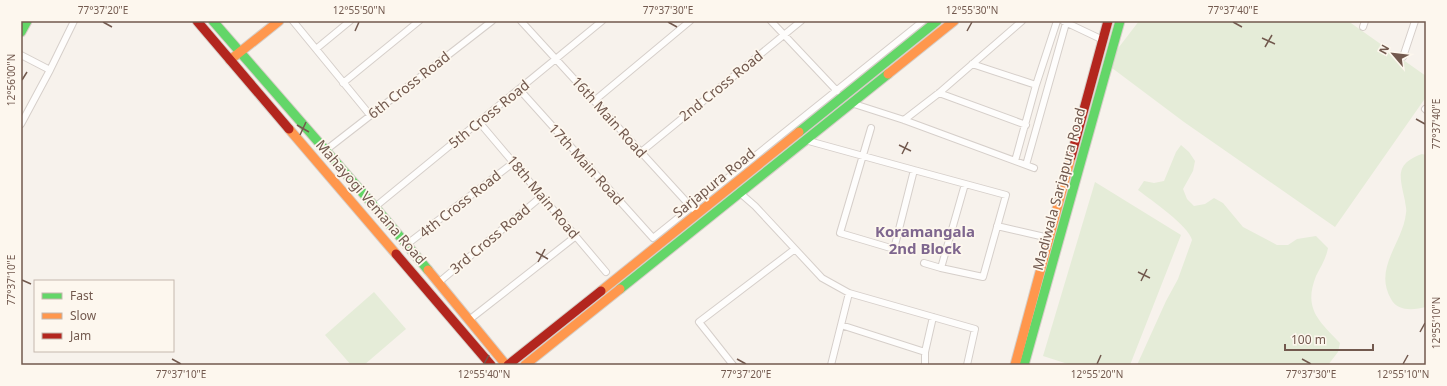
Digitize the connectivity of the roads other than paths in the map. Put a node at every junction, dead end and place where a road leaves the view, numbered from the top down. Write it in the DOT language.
graph roads {
  1 [pos="27,21"];
  2 [pos="74,21"];
  3 [pos="197,21"];
  4 [pos="214,21"];
  5 [pos="293,21"];
  6 [pos="350,21"];
  7 [pos="419,21"];
  8 [pos="492,21"];
  9 [pos="521,21"];
  10 [pos="602,21"];
  11 [pos="690,21"];
  12 [pos="771,21"];
  13 [pos="801,21"];
  14 [pos="923,21"];
  15 [pos="937,21"];
  16 [pos="954,21"];
  17 [pos="1022,21"];
  18 [pos="1057,21"];
  19 [pos="1108,21"];
  20 [pos="1120,21"];
  21 [pos="1415,21"];
  22 [pos="277,22"];
  23 [pos="1065,22"];
  24 [pos="21,32"];
  25 [pos="784,35"];
  26 [pos="1103,40"];
  27 [pos="316,49"];
  28 [pos="240,52"];
  29 [pos="21,55"];
  30 [pos="1403,57"];
  31 [pos="556,59"];
  32 [pos="230,60"];
  33 [pos="972,64"];
  34 [pos="50,70"];
  35 [pos="343,83"];
  36 [pos="1036,85"];
  37 [pos="519,89"];
  38 [pos="841,93"];
  39 [pos="938,93"];
  40 [pos="594,101"];
  41 [pos="852,104"];
  42 [pos="370,115"];
  43 [pos="904,120"];
  44 [pos="479,122"];
  45 [pos="21,124"];
  46 [pos="1026,125"];
  47 [pos="871,128"];
  48 [pos="805,140"];
  49 [pos="326,150"];
  50 [pos="641,152"];
  51 [pos="863,157"];
  52 [pos="1015,161"];
  53 [pos="513,163"];
  54 [pos="1026,165"];
  55 [pos="1034,168"];
  56 [pos="914,170"];
  57 [pos="965,184"];
  58 [pos="740,193"];
  59 [pos="542,196"];
  60 [pos="375,207"];
  61 [pos="691,207"];
  62 [pos="698,214"];
  63 [pos="997,226"];
  64 [pos="576,236"];
  65 [pos="653,238"];
  66 [pos="1050,238"];
  67 [pos="406,245"];
  68 [pos="795,249"];
  69 [pos="924,263"];
  70 [pos="941,268"];
  71 [pos="614,281"];
  72 [pos="438,283"];
  73 [pos="849,293"];
  74 [pos="1034,297"];
  75 [pos="1043,298"];
  76 [pos="933,317"];
  77 [pos="469,320"];
  78 [pos="841,325"];
  79 [pos="925,352"];
  80 [pos="491,365"];
  81 [pos="507,365"];
  82 [pos="525,365"];
  83 [pos="734,365"];
  84 [pos="831,365"];
  85 [pos="925,365"];
  86 [pos="967,365"];
  87 [pos="1015,365"];
  88 [pos="1024,365"];
  1 -- 24 [label="main road"];
  2 -- 34 [label="street"];
  3 -- 32 [label="main road, Mahayogi Vemana Road"];
  4 -- 28 [label="main road, Mahayogi Vemana Road"];
  5 -- 27 [label="street"];
  6 -- 27 [label="street"];
  7 -- 35 [label="street"];
  8 -- 42 [label="street, 6th Cross Road"];
  9 -- 31 [label="street, 16th Main Road"];
  10 -- 31 [label="street, 5th Cross Road"];
  11 -- 40 [label="street"];
  12 -- 25 [label="street"];
  13 -- 25 [label="street, 2nd Cross Road"];
  14 -- 38 [label="street, Sarjapura Road"];
  15 -- 38 [label="main road, Sarjapura Road"];
  16 -- 41 [label="main road, Sarjapura Road"];
  17 -- 33 [label="street"];
  18 -- 36 [label="street"];
  19 -- 26 [label="main road, Madiwala Sarjapura Road"];
  20 -- 75 [label="main road, Madiwala Sarjapura Road"];
  21 -- 30 [label="street"];
  22 -- 28 [label="main road"];
  23 -- 26 [label="street"];
  23 -- 54 [label="street"];
  25 -- 38 [label="street"];
  25 -- 50 [label="street, 2nd Cross Road"];
  26 -- 66 [label="main road, Madiwala Sarjapura Road"];
  27 -- 35 [label="street"];
  28 -- 32 [label="main road"];
  28 -- 49 [label="main road, Mahayogi Vemana Road"];
  29 -- 34 [label="street"];
  31 -- 37 [label="street, 5th Cross Road"];
  31 -- 40 [label="street, 16th Main Road"];
  32 -- 80 [label="main road, Mahayogi Vemana Road"];
  33 -- 36 [label="street"];
  33 -- 39 [label="street"];
  34 -- 45 [label="street"];
  35 -- 42 [label="street"];
  36 -- 46 [label="street"];
  37 -- 44 [label="street, 5th Cross Road"];
  37 -- 65 [label="street, 17th Main Road"];
  38 -- 41 [label="street"];
  38 -- 61 [label="street, Sarjapura Road"];
  38 -- 62 [label="main road, Sarjapura Road"];
  39 -- 43 [label="street"];
  39 -- 46 [label="street"];
  40 -- 50 [label="street, 16th Main Road"];
  41 -- 43 [label="street"];
  41 -- 48 [label="main road, Sarjapura Road"];
  42 -- 49 [label="street, 6th Cross Road"];
  43 -- 52 [label="street"];
  44 -- 53 [label="street, 18th Main Road"];
  44 -- 60 [label="street, 5th Cross Road"];
  46 -- 52 [label="street"];
  47 -- 51 [label="street"];
  48 -- 51 [label="street"];
  48 -- 58 [label="main road, Sarjapura Road"];
  49 -- 60 [label="main road, Mahayogi Vemana Road"];
  50 -- 61 [label="street, 16th Main Road"];
  51 -- 56 [label="street"];
  51 -- 56 [label="street"];
  52 -- 54 [label="street"];
  53 -- 59 [label="street, 18th Main Road"];
  53 -- 67 [label="street, 4th Cross Road"];
  54 -- 55 [label="street"];
  56 -- 57 [label="street"];
  57 -- 63 [label="street"];
  57 -- 70 [label="street"];
  58 -- 68 [label="street"];
  58 -- 82 [label="main road, Sarjapura Road"];
  59 -- 64 [label="street, 18th Main Road"];
  59 -- 72 [label="street, 3rd Cross Road"];
  60 -- 67 [label="main road, Mahayogi Vemana Road"];
  61 -- 62 [label="street, 16th Main Road"];
  61 -- 65 [label="street, Sarjapura Road"];
  62 -- 71 [label="main road, Sarjapura Road"];
  63 -- 66 [label="street"];
  63 -- 70 [label="street"];
  64 -- 71 [label="street, 18th Main Road"];
  64 -- 77 [label="street"];
  66 -- 74 [label="main road, Madiwala Sarjapura Road"];
  67 -- 72 [label="main road, Mahayogi Vemana Road"];
  68 -- 73 [label="street"];
  68 -- 83 [label="street"];
  69 -- 70 [label="street"];
  71 -- 81 [label="main road, Sarjapura Road"];
  72 -- 77 [label="main road, Mahayogi Vemana Road"];
  73 -- 76 [label="street"];
  73 -- 78 [label="street"];
  74 -- 75 [label="main road"];
  74 -- 87 [label="main road, Madiwala Sarjapura Road"];
  75 -- 88 [label="main road, Madiwala Sarjapura Road"];
  76 -- 79 [label="street"];
  76 -- 86 [label="street"];
  77 -- 81 [label="main road, Mahayogi Vemana Road"];
  78 -- 79 [label="street"];
  78 -- 84 [label="street"];
  79 -- 85 [label="street"];
}
